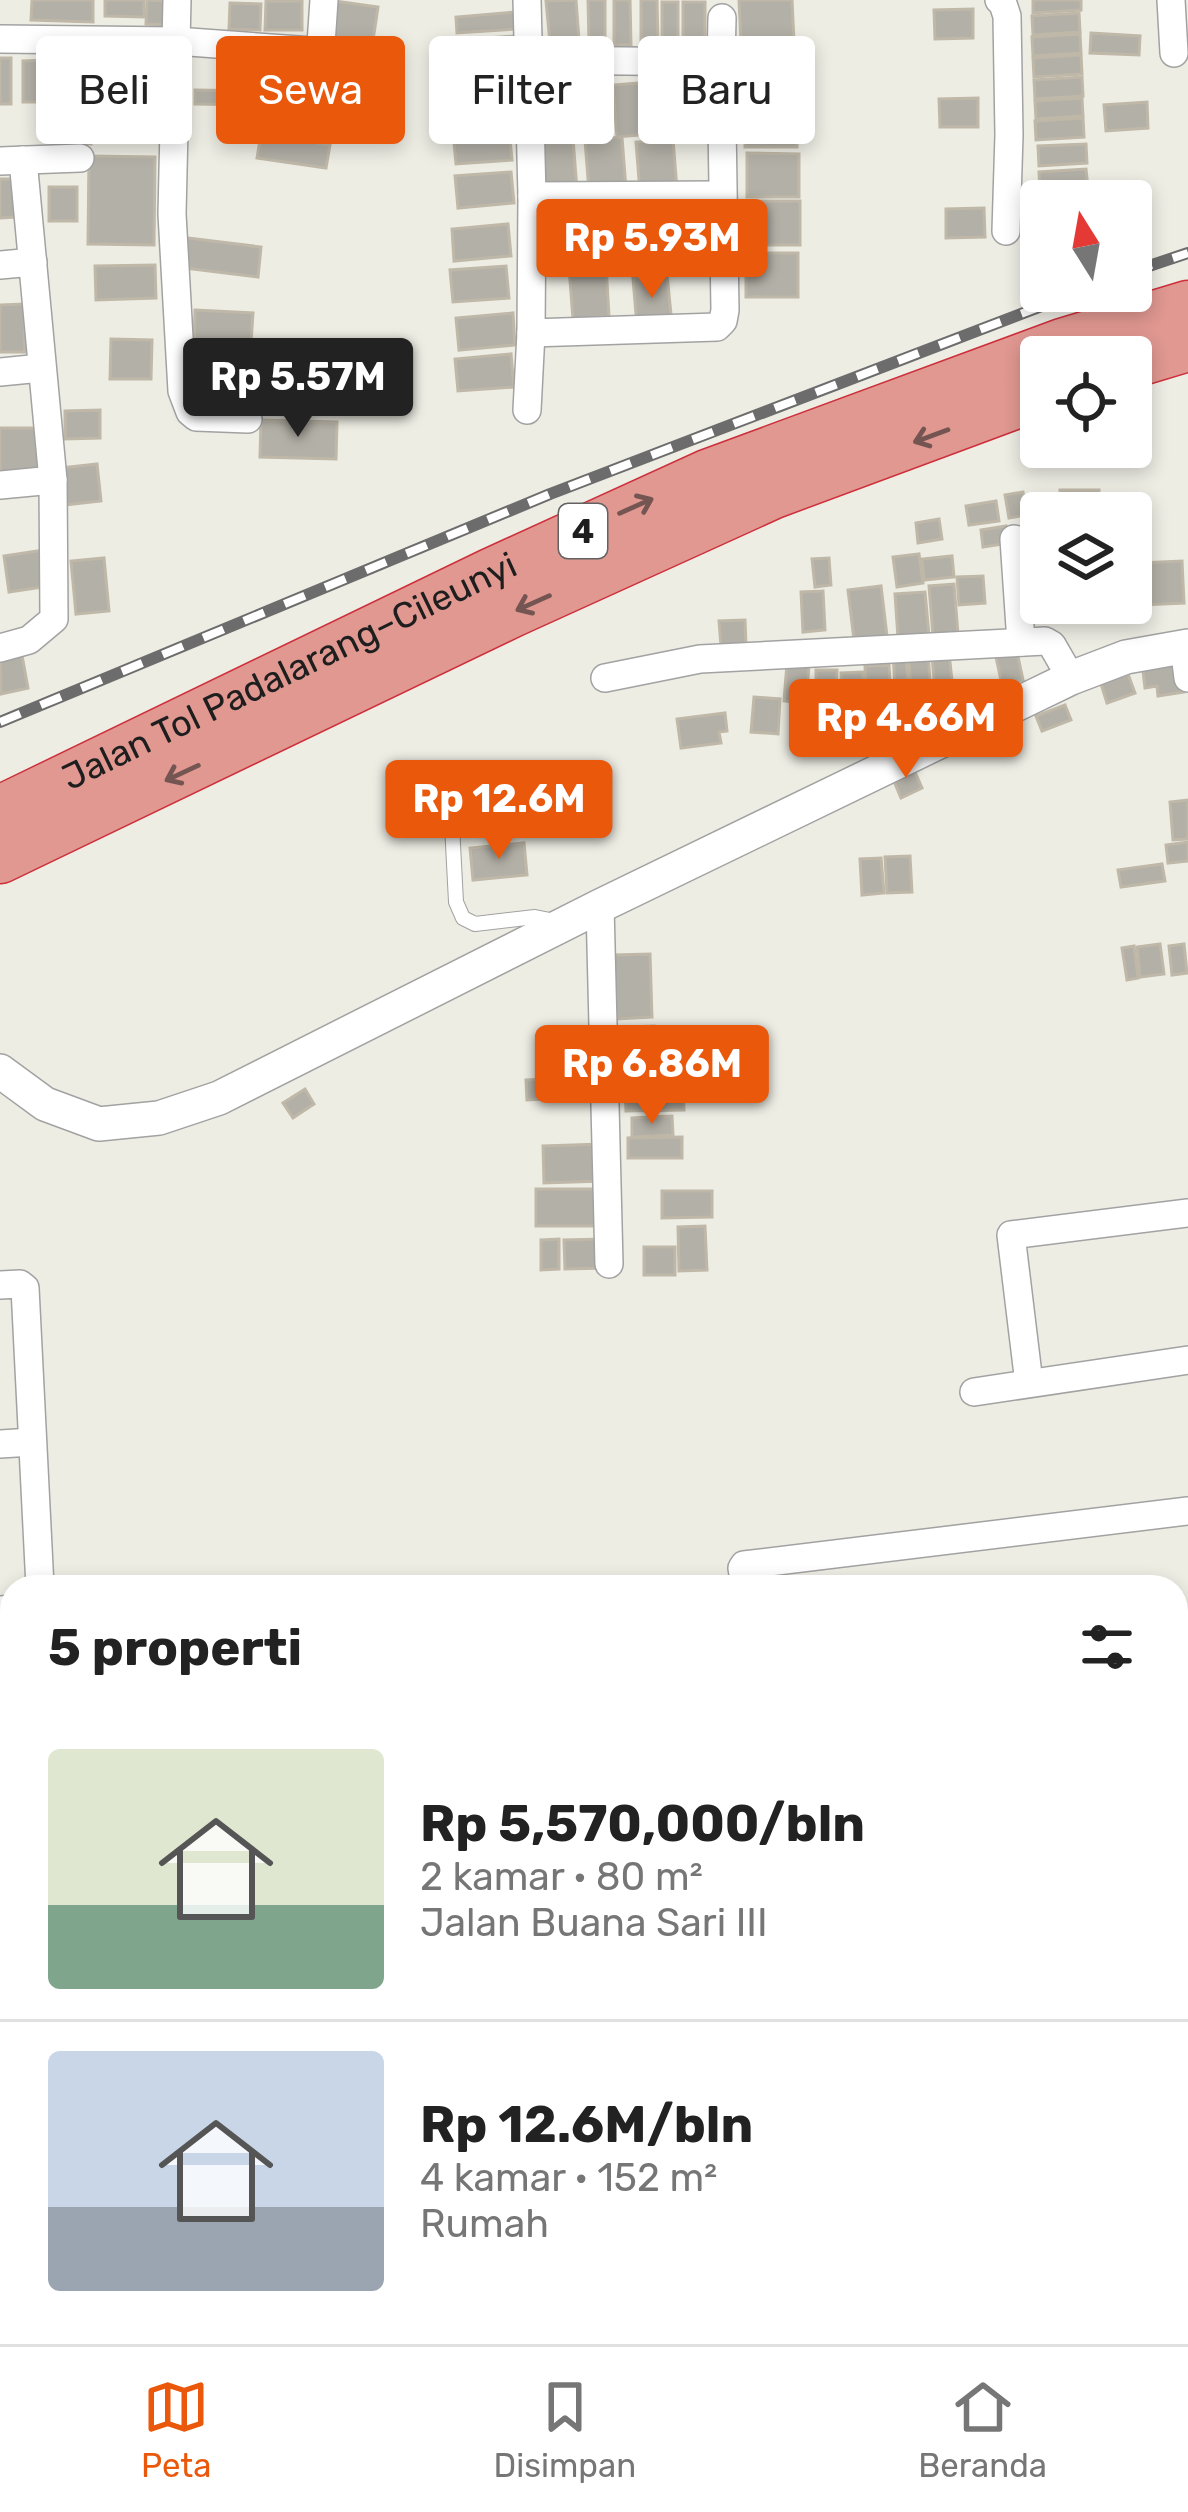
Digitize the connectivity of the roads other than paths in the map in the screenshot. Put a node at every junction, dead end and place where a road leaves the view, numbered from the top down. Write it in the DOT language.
graph roads {
  1 [pos="177,0"];
  2 [pos="324,0"];
  3 [pos="527,0"];
  4 [pos="999,0"];
  5 [pos="1171,0"];
  6 [pos="722,18"];
  7 [pos="176,36"];
  8 [pos="527,36"];
  9 [pos="722,36"];
  10 [pos="0,39"];
  11 [pos="36,39"];
  12 [pos="192,42"];
  13 [pos="1174,53"];
  14 [pos="174,144"];
  15 [pos="530,144"];
  16 [pos="722,144"];
  17 [pos="80,158"];
  18 [pos="12,161"];
  19 [pos="722,195"];
  20 [pos="532,196"];
  21 [pos="1006,231"];
  22 [pos="34,262"];
  23 [pos="0,265"];
  24 [pos="1188,305"];
  25 [pos="531,333"];
  26 [pos="1188,347"];
  27 [pos="1152,358"];
  28 [pos="41,368"];
  29 [pos="0,372"];
  30 [pos="1020,403"];
  31 [pos="527,410"];
  32 [pos="248,419"];
  33 [pos="53,480"];
  34 [pos="0,485"];
  35 [pos="1014,539"];
  36 [pos="1021,643"];
  37 [pos="0,648"];
  38 [pos="1187,657"];
  39 [pos="605,677"];
  40 [pos="1071,678"];
  41 [pos="0,810"];
  42 [pos="452,825"];
  43 [pos="0,859"];
  44 [pos="600,906"];
  45 [pos="566,923"];
  46 [pos="0,1071"];
  47 [pos="1188,1214"];
  48 [pos="609,1264"];
  49 [pos="0,1286"];
  50 [pos="1188,1360"];
  51 [pos="1029,1383"];
  52 [pos="974,1392"];
  53 [pos="32,1442"];
  54 [pos="0,1444"];
  55 [pos="1188,1510"];
  56 [pos="39,1575"];
  57 [pos="743,1575"];
  1 -- 7 [label="street"];
  2 -- 12 [label="street"];
  3 -- 8 [label="street"];
  4 -- 21 [label="street"];
  5 -- 13 [label="street"];
  6 -- 9 [label="street"];
  10 -- 11 [label="street"];
  14 -- 32 [label="street"];
  15 -- 20 [label="street"];
  16 -- 19 [label="street"];
  17 -- 18 [label="street"];
  18 -- 22 [label="street"];
  19 -- 20 [label="street"];
  19 -- 25 [label="street"];
  20 -- 25 [label="street"];
  22 -- 23 [label="street"];
  22 -- 28 [label="street"];
  41 -- 24 [label="highway, Jalan Tol Padalarang–Cileunyi / 4, one-way"];
  25 -- 31 [label="street"];
  26 -- 27 [label="highway"];
  28 -- 29 [label="street"];
  28 -- 33 [label="street"];
  30 -- 43 [label="highway, Jalan Tol Padalarang–Cileunyi / 4, one-way"];
  33 -- 34 [label="street"];
  33 -- 37 [label="street"];
  35 -- 36 [label="street"];
  36 -- 39 [label="street"];
  36 -- 40 [label="street"];
  38 -- 40 [label="street"];
  40 -- 44 [label="street"];
  42 -- 45 [label="lane"];
  44 -- 45 [label="street"];
  44 -- 48 [label="street"];
  45 -- 46 [label="street"];
  47 -- 51 [label="street"];
  49 -- 53 [label="street"];
  50 -- 51 [label="street"];
  51 -- 52 [label="street"];
  53 -- 54 [label="street"];
  53 -- 56 [label="street"];
  55 -- 57 [label="street"];
}
